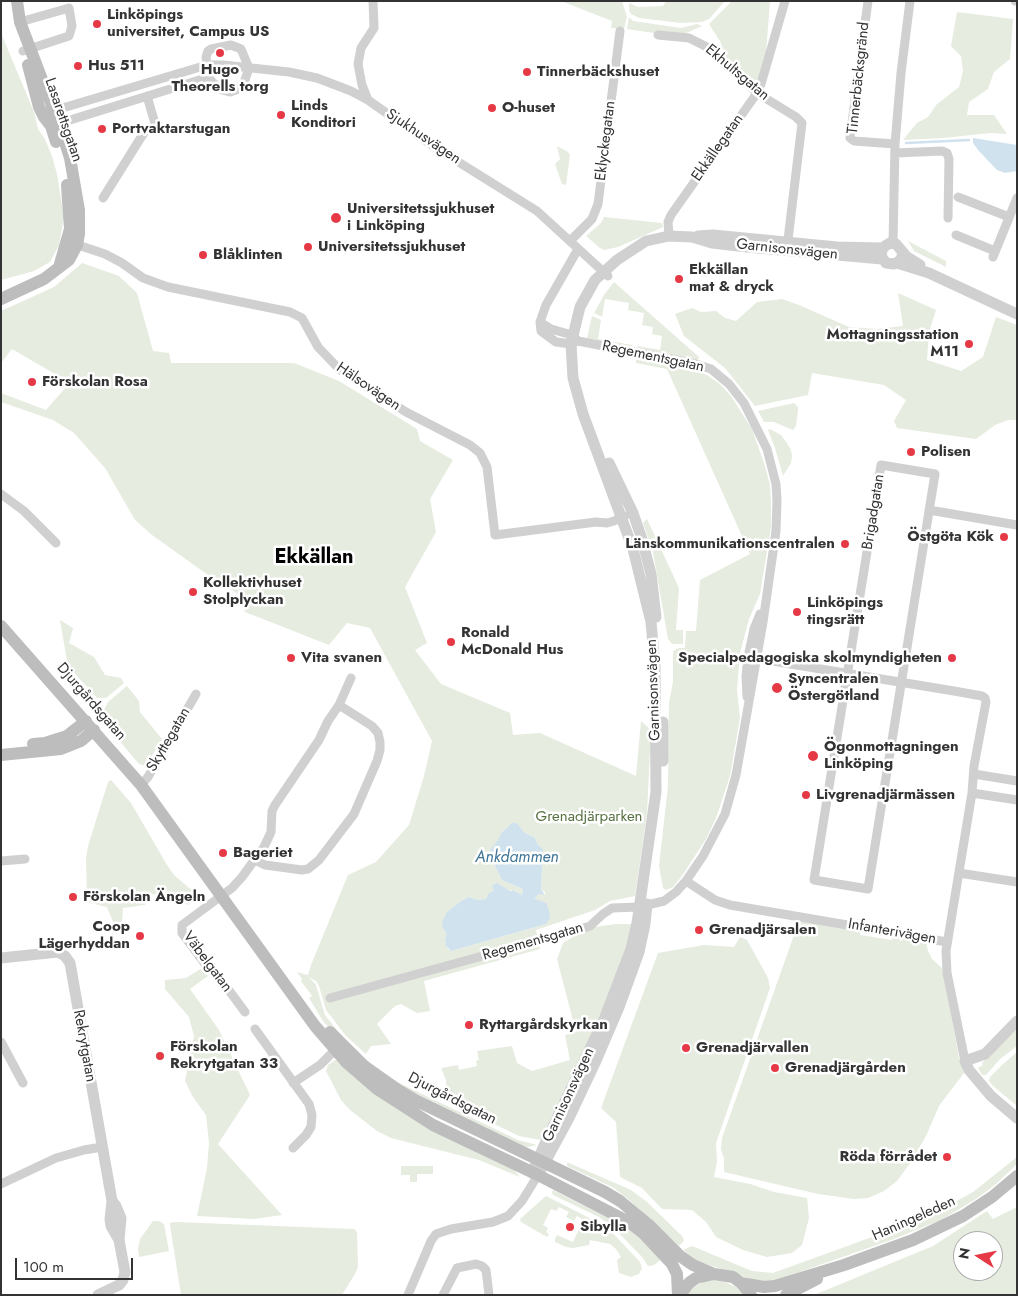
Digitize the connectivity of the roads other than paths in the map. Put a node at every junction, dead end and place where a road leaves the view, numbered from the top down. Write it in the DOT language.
graph roads {
  1 [pos="9,1"];
  2 [pos="17,1"];
  3 [pos="373,1"];
  4 [pos="785,1"];
  5 [pos="868,1"];
  6 [pos="910,1"];
  7 [pos="20,22"];
  8 [pos="620,31"];
  9 [pos="658,35"];
  10 [pos="26,50"];
  11 [pos="207,65"];
  12 [pos="248,68"];
  13 [pos="30,70"];
  14 [pos="209,77"];
  15 [pos="757,93"];
  16 [pos="147,96"];
  17 [pos="368,100"];
  18 [pos="53,110"];
  19 [pos="54,125"];
  20 [pos="895,149"];
  21 [pos="958,196"];
  22 [pos="103,198"];
  23 [pos="1016,203"];
  24 [pos="1009,217"];
  25 [pos="948,218"];
  26 [pos="956,235"];
  27 [pos="664,238"];
  28 [pos="570,241"];
  29 [pos="72,243"];
  30 [pos="788,246"];
  31 [pos="578,249"];
  32 [pos="886,250"];
  33 [pos="903,252"];
  34 [pos="897,263"];
  35 [pos="930,272"];
  36 [pos="606,273"];
  37 [pos="1,299"];
  38 [pos="1017,314"];
  39 [pos="573,340"];
  40 [pos="1,494"];
  41 [pos="929,510"];
  42 [pos="627,515"];
  43 [pos="1017,525"];
  44 [pos="56,543"];
  45 [pos="1,626"];
  46 [pos="752,658"];
  47 [pos="848,673"];
  48 [pos="350,678"];
  49 [pos="901,682"];
  50 [pos="196,694"];
  51 [pos="339,705"];
  52 [pos="90,725"];
  53 [pos="1,747"];
  54 [pos="1,755"];
  55 [pos="974,774"];
  56 [pos="1017,781"];
  57 [pos="141,785"];
  58 [pos="972,793"];
  59 [pos="1017,800"];
  60 [pos="25,859"];
  61 [pos="255,860"];
  62 [pos="1,861"];
  63 [pos="959,873"];
  64 [pos="686,881"];
  65 [pos="1017,882"];
  66 [pos="224,894"];
  67 [pos="643,906"];
  68 [pos="947,942"];
  69 [pos="1,958"];
  70 [pos="330,998"];
  71 [pos="245,1012"];
  72 [pos="1017,1021"];
  73 [pos="255,1029"];
  74 [pos="1,1042"];
  75 [pos="338,1047"];
  76 [pos="965,1061"];
  77 [pos="23,1083"];
  78 [pos="293,1083"];
  79 [pos="1017,1118"];
  80 [pos="552,1140"];
  81 [pos="102,1147"];
  82 [pos="293,1148"];
  83 [pos="518,1150"];
  84 [pos="542,1161"];
  85 [pos="535,1174"];
  86 [pos="566,1174"];
  87 [pos="1017,1176"];
  88 [pos="1,1184"];
  89 [pos="844,1266"];
  90 [pos="714,1274"];
  91 [pos="741,1283"];
  92 [pos="98,1295"];
  93 [pos="408,1295"];
  94 [pos="444,1295"];
  95 [pos="490,1295"];
  96 [pos="679,1295"];
  97 [pos="751,1295"];
  98 [pos="786,1295"];
  1 -- 10 [label="main road, Lasarettsgatan"];
  2 -- 7 [label="main road, Lasarettsgatan"];
  3 -- 17 [label="street"];
  4 -- 15 [label="street, Ekkällegatan"];
  5 -- 20 [label="street, Tinnerbäcksgränd"];
  6 -- 20 [label="street"];
  7 -- 10 [label="main road, Lasarettsgatan"];
  7 -- 10 [label="street"];
  8 -- 28 [label="street, Eklyckegatan"];
  9 -- 15 [label="street, Ekhultsgatan"];
  10 -- 13 [label="main road, Lasarettsgatan"];
  10 -- 18 [label="main road, Lasarettsgatan"];
  11 -- 12 [label="street, Sjukhusvägen"];
  11 -- 12 [label="street"];
  11 -- 14 [label="street"];
  11 -- 18 [label="street, Sjukhusvägen"];
  12 -- 14 [label="street"];
  12 -- 17 [label="street, Sjukhusvägen"];
  13 -- 18 [label="street, Lasarettsgatan"];
  13 -- 19 [label="main road, Lasarettsgatan"];
  14 -- 16 [label="street"];
  15 -- 27 [label="street, Ekkällegatan"];
  15 -- 30 [label="street, Ekhultsgatan"];
  16 -- 19 [label="street"];
  16 -- 22 [label="street"];
  17 -- 28 [label="street, Sjukhusvägen"];
  18 -- 19 [label="main road, Lasarettsgatan"];
  19 -- 29 [label="main road, Lasarettsgatan"];
  20 -- 25 [label="street, Tinnerbäcksgränd"];
  20 -- 32 [label="street"];
  21 -- 24 [label="street"];
  23 -- 24 [label="street"];
  24 -- 26 [label="street"];
  27 -- 30 [label="street, Garnisonsvägen"];
  27 -- 36 [label="street, Garnisonsvägen"];
  28 -- 31 [label="street, Sjukhusvägen"];
  29 -- 37 [label="main road, Lasarettsgatan"];
  29 -- 42 [label="street, Hälsovägen"];
  30 -- 32 [label="street, Garnisonsvägen"];
  31 -- 36 [label="street, Sjukhusvägen"];
  31 -- 39 [label="street"];
  32 -- 33 [label="street"];
  32 -- 34 [label="street, Garnisonsvägen"];
  33 -- 34 [label="street"];
  33 -- 35 [label="street"];
  34 -- 35 [label="street"];
  35 -- 38 [label="street"];
  36 -- 39 [label="street, Garnisonsvägen"];
  39 -- 42 [label="street, Garnisonsvägen"];
  39 -- 46 [label="street, Regementsgatan"];
  40 -- 44 [label="street"];
  41 -- 43 [label="street"];
  41 -- 47 [label="street, Brigadgatan"];
  41 -- 49 [label="street, Brigadgatan"];
  42 -- 67 [label="street, Garnisonsvägen"];
  45 -- 52 [label="main road, Djurgårdsgatan"];
  46 -- 47 [label="street"];
  46 -- 64 [label="street, Regementsgatan"];
  47 -- 49 [label="street"];
  47 -- 49 [label="street, Brigadgatan"];
  48 -- 51 [label="street"];
  49 -- 55 [label="street"];
  50 -- 57 [label="street, Skyttegatan"];
  51 -- 61 [label="street"];
  51 -- 61 [label="street"];
  52 -- 53 [label="main road"];
  52 -- 54 [label="main road"];
  52 -- 57 [label="main road, Djurgårdsgatan"];
  55 -- 56 [label="street"];
  55 -- 58 [label="street"];
  57 -- 66 [label="main road, Djurgårdsgatan"];
  58 -- 59 [label="street"];
  58 -- 63 [label="street"];
  60 -- 62 [label="street"];
  61 -- 66 [label="street"];
  63 -- 65 [label="street"];
  63 -- 68 [label="street"];
  64 -- 67 [label="street, Regementsgatan"];
  64 -- 68 [label="street, Infanterivägen"];
  66 -- 71 [label="street, Väbelgatan"];
  66 -- 75 [label="main road, Djurgårdsgatan"];
  67 -- 70 [label="street, Regementsgatan"];
  67 -- 80 [label="street, Garnisonsvägen"];
  68 -- 76 [label="street, Infanterivägen"];
  69 -- 81 [label="street, Rekrytgatan"];
  72 -- 76 [label="street"];
  73 -- 78 [label="street"];
  74 -- 77 [label="street"];
  75 -- 78 [label="street"];
  75 -- 83 [label="main road, Djurgårdsgatan"];
  75 -- 85 [label="main road, Djurgårdsgatan"];
  76 -- 79 [label="street"];
  78 -- 82 [label="street"];
  80 -- 83 [label="street"];
  80 -- 84 [label="street, Garnisonsvägen"];
  80 -- 86 [label="street"];
  81 -- 88 [label="street"];
  81 -- 92 [label="street, Rekrytgatan"];
  83 -- 84 [label="main road, Djurgårdsgatan"];
  84 -- 85 [label="street, Garnisonsvägen"];
  84 -- 86 [label="main road, Djurgårdsgatan"];
  85 -- 93 [label="street"];
  85 -- 96 [label="main road, Djurgårdsgatan"];
  86 -- 90 [label="main road, Djurgårdsgatan"];
  87 -- 89 [label="main road, Haningeleden"];
  89 -- 91 [label="main road, Haningeleden"];
  89 -- 98 [label="main road, Haningeleden"];
  90 -- 91 [label="main road, Djurgårdsgatan"];
  90 -- 96 [label="main road"];
  91 -- 97 [label="main road"];
  94 -- 95 [label="street"];
}
